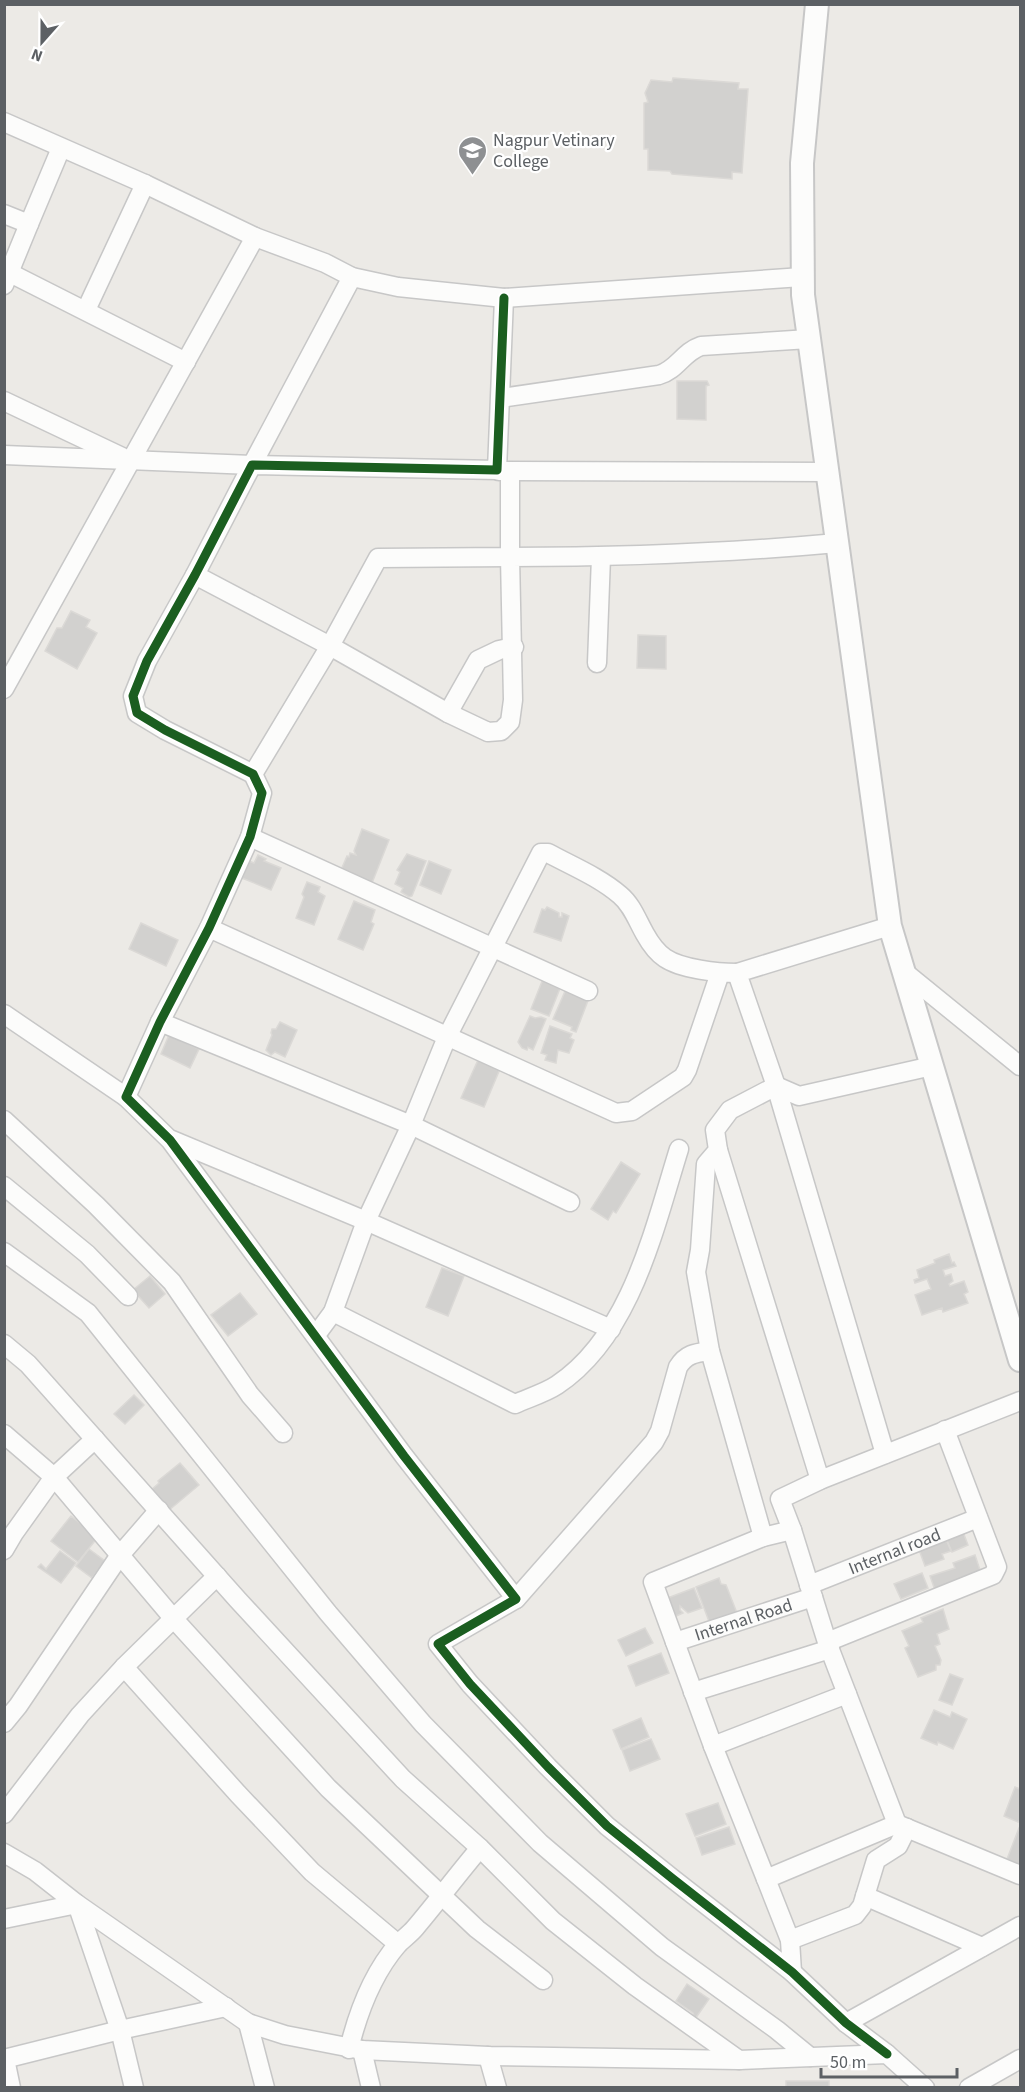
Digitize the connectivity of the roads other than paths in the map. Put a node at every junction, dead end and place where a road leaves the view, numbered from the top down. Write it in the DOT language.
graph roads {
  1 [pos="818,4"];
  2 [pos="4,122"];
  3 [pos="61,148"];
  4 [pos="145,184"];
  5 [pos="4,214"];
  6 [pos="29,224"];
  7 [pos="255,237"];
  8 [pos="352,277"];
  9 [pos="802,277"];
  10 [pos="7,279"];
  11 [pos="504,298"];
  12 [pos="86,310"];
  13 [pos="809,339"];
  14 [pos="186,362"];
  15 [pos="501,398"];
  16 [pos="4,401"];
  17 [pos="8,461"];
  18 [pos="130,461"];
  19 [pos="252,465"];
  20 [pos="503,471"];
  21 [pos="828,472"];
  22 [pos="837,543"];
  23 [pos="510,557"];
  24 [pos="601,557"];
  25 [pos="195,575"];
  26 [pos="330,646"];
  27 [pos="514,647"];
  28 [pos="597,663"];
  29 [pos="4,689"];
  30 [pos="448,713"];
  31 [pos="253,774"];
  32 [pos="250,837"];
  33 [pos="890,926"];
  34 [pos="208,928"];
  35 [pos="491,948"];
  36 [pos="903,971"];
  37 [pos="729,973"];
  38 [pos="588,991"];
  39 [pos="4,1014"];
  40 [pos="160,1022"];
  41 [pos="447,1037"];
  42 [pos="932,1066"];
  43 [pos="1020,1066"];
  44 [pos="776,1086"];
  45 [pos="126,1097"];
  46 [pos="4,1120"];
  47 [pos="411,1125"];
  48 [pos="170,1140"];
  49 [pos="678,1149"];
  50 [pos="718,1150"];
  51 [pos="4,1186"];
  52 [pos="570,1202"];
  53 [pos="366,1221"];
  54 [pos="4,1252"];
  55 [pos="128,1296"];
  56 [pos="333,1312"];
  57 [pos="611,1329"];
  58 [pos="316,1335"];
  59 [pos="710,1351"];
  60 [pos="7,1352"];
  61 [pos="1020,1360"];
  62 [pos="1020,1401"];
  63 [pos="945,1430"];
  64 [pos="283,1433"];
  65 [pos="4,1434"];
  66 [pos="95,1439"];
  67 [pos="885,1454"];
  68 [pos="54,1477"];
  69 [pos="820,1479"];
  70 [pos="159,1510"];
  71 [pos="978,1518"];
  72 [pos="792,1530"];
  73 [pos="763,1537"];
  74 [pos="4,1551"];
  75 [pos="120,1555"];
  76 [pos="217,1576"];
  77 [pos="811,1591"];
  78 [pos="516,1599"];
  79 [pos="173,1618"];
  80 [pos="675,1642"];
  81 [pos="828,1645"];
  82 [pos="124,1667"];
  83 [pos="693,1692"];
  84 [pos="847,1694"];
  85 [pos="4,1723"];
  86 [pos="713,1746"];
  87 [pos="4,1814"];
  88 [pos="902,1826"];
  89 [pos="480,1848"];
  90 [pos="4,1852"];
  91 [pos="1020,1875"];
  92 [pos="766,1880"];
  93 [pos="441,1895"];
  94 [pos="864,1896"];
  95 [pos="77,1904"];
  96 [pos="4,1919"];
  97 [pos="1020,1926"];
  98 [pos="790,1940"];
  99 [pos="398,1944"];
  100 [pos="982,1947"];
  101 [pos="792,1972"];
  102 [pos="543,1980"];
  103 [pos="226,2007"];
  104 [pos="248,2023"];
  105 [pos="846,2023"];
  106 [pos="120,2030"];
  107 [pos="356,2049"];
  108 [pos="887,2055"];
  109 [pos="488,2056"];
  110 [pos="810,2057"];
  111 [pos="5,2059"];
  112 [pos="1020,2059"];
  113 [pos="738,2060"];
  114 [pos="11,2088"];
  115 [pos="134,2088"];
  116 [pos="265,2088"];
  117 [pos="371,2088"];
  118 [pos="497,2088"];
  119 [pos="925,2088"];
  120 [pos="969,2088"];
  1 -- 9 [label="street"];
  2 -- 3 [label="street"];
  3 -- 4 [label="street"];
  3 -- 6 [label="street"];
  4 -- 7 [label="street"];
  4 -- 12 [label="street"];
  5 -- 6 [label="street"];
  6 -- 10 [label="street"];
  7 -- 8 [label="street"];
  7 -- 14 [label="street"];
  8 -- 11 [label="street"];
  8 -- 19 [label="street"];
  9 -- 11 [label="street"];
  9 -- 13 [label="street"];
  10 -- 12 [label="street"];
  11 -- 15 [label="street"];
  12 -- 14 [label="street"];
  13 -- 15 [label="street"];
  13 -- 21 [label="street"];
  14 -- 18 [label="street"];
  15 -- 20 [label="street"];
  16 -- 18 [label="street"];
  17 -- 18 [label="street"];
  18 -- 19 [label="street"];
  18 -- 29 [label="street"];
  19 -- 20 [label="street"];
  19 -- 25 [label="street"];
  20 -- 21 [label="street"];
  20 -- 23 [label="street"];
  21 -- 22 [label="street"];
  22 -- 24 [label="street"];
  22 -- 33 [label="street"];
  23 -- 24 [label="street"];
  23 -- 26 [label="street"];
  23 -- 27 [label="street"];
  24 -- 28 [label="street"];
  25 -- 26 [label="street"];
  25 -- 31 [label="street"];
  26 -- 30 [label="street"];
  26 -- 31 [label="street"];
  27 -- 30 [label="street"];
  27 -- 30 [label="street"];
  31 -- 32 [label="street"];
  32 -- 34 [label="street"];
  32 -- 35 [label="street"];
  33 -- 36 [label="street"];
  33 -- 37 [label="street"];
  34 -- 40 [label="street"];
  34 -- 41 [label="street"];
  35 -- 37 [label="street"];
  35 -- 38 [label="street"];
  35 -- 41 [label="street"];
  36 -- 42 [label="street"];
  36 -- 43 [label="street"];
  37 -- 41 [label="street"];
  37 -- 44 [label="street"];
  39 -- 45 [label="street"];
  40 -- 45 [label="street"];
  40 -- 47 [label="street"];
  41 -- 47 [label="street"];
  42 -- 44 [label="street"];
  42 -- 61 [label="street"];
  44 -- 50 [label="street"];
  44 -- 67 [label="street"];
  45 -- 48 [label="street"];
  46 -- 64 [label="street"];
  47 -- 52 [label="street"];
  47 -- 53 [label="street"];
  48 -- 53 [label="street"];
  48 -- 58 [label="street"];
  49 -- 57 [label="street"];
  50 -- 59 [label="street"];
  50 -- 69 [label="street"];
  51 -- 55 [label="street"];
  53 -- 56 [label="street"];
  53 -- 57 [label="street"];
  54 -- 110 [label="street"];
  56 -- 57 [label="street"];
  56 -- 58 [label="street"];
  58 -- 78 [label="street"];
  59 -- 73 [label="street"];
  59 -- 78 [label="street"];
  60 -- 66 [label="street"];
  62 -- 63 [label="street"];
  63 -- 67 [label="street"];
  63 -- 71 [label="street"];
  65 -- 68 [label="street"];
  66 -- 68 [label="street"];
  66 -- 70 [label="street"];
  67 -- 69 [label="street"];
  68 -- 74 [label="street"];
  68 -- 75 [label="street"];
  69 -- 72 [label="street"];
  70 -- 75 [label="street"];
  70 -- 76 [label="street"];
  71 -- 77 [label="street, Internal road"];
  71 -- 81 [label="street"];
  72 -- 73 [label="street"];
  72 -- 77 [label="street"];
  73 -- 80 [label="street"];
  75 -- 79 [label="street"];
  75 -- 85 [label="street"];
  76 -- 79 [label="street"];
  76 -- 89 [label="street"];
  77 -- 80 [label="street, Internal Road"];
  77 -- 81 [label="street"];
  78 -- 101 [label="street"];
  79 -- 82 [label="street"];
  79 -- 93 [label="street"];
  80 -- 83 [label="street"];
  81 -- 83 [label="street"];
  81 -- 84 [label="street"];
  82 -- 87 [label="street"];
  82 -- 99 [label="street"];
  83 -- 86 [label="street"];
  84 -- 86 [label="street"];
  84 -- 88 [label="street"];
  86 -- 92 [label="street"];
  88 -- 91 [label="street"];
  88 -- 92 [label="street"];
  88 -- 94 [label="street"];
  89 -- 93 [label="street"];
  89 -- 113 [label="street"];
  90 -- 95 [label="street"];
  92 -- 98 [label="street"];
  93 -- 99 [label="street"];
  93 -- 102 [label="street"];
  94 -- 98 [label="street"];
  94 -- 100 [label="street"];
  95 -- 96 [label="street"];
  95 -- 103 [label="street"];
  95 -- 106 [label="street"];
  97 -- 100 [label="street"];
  98 -- 101 [label="street"];
  99 -- 107 [label="street"];
  100 -- 105 [label="street"];
  101 -- 105 [label="street"];
  103 -- 104 [label="street"];
  103 -- 106 [label="street"];
  104 -- 107 [label="street"];
  104 -- 116 [label="street"];
  105 -- 108 [label="street"];
  106 -- 111 [label="street"];
  106 -- 115 [label="street"];
  107 -- 109 [label="street"];
  107 -- 117 [label="street"];
  108 -- 110 [label="street"];
  108 -- 119 [label="street"];
  109 -- 113 [label="street"];
  109 -- 118 [label="street"];
  110 -- 113 [label="street"];
  111 -- 114 [label="street"];
  112 -- 120 [label="street"];
}
